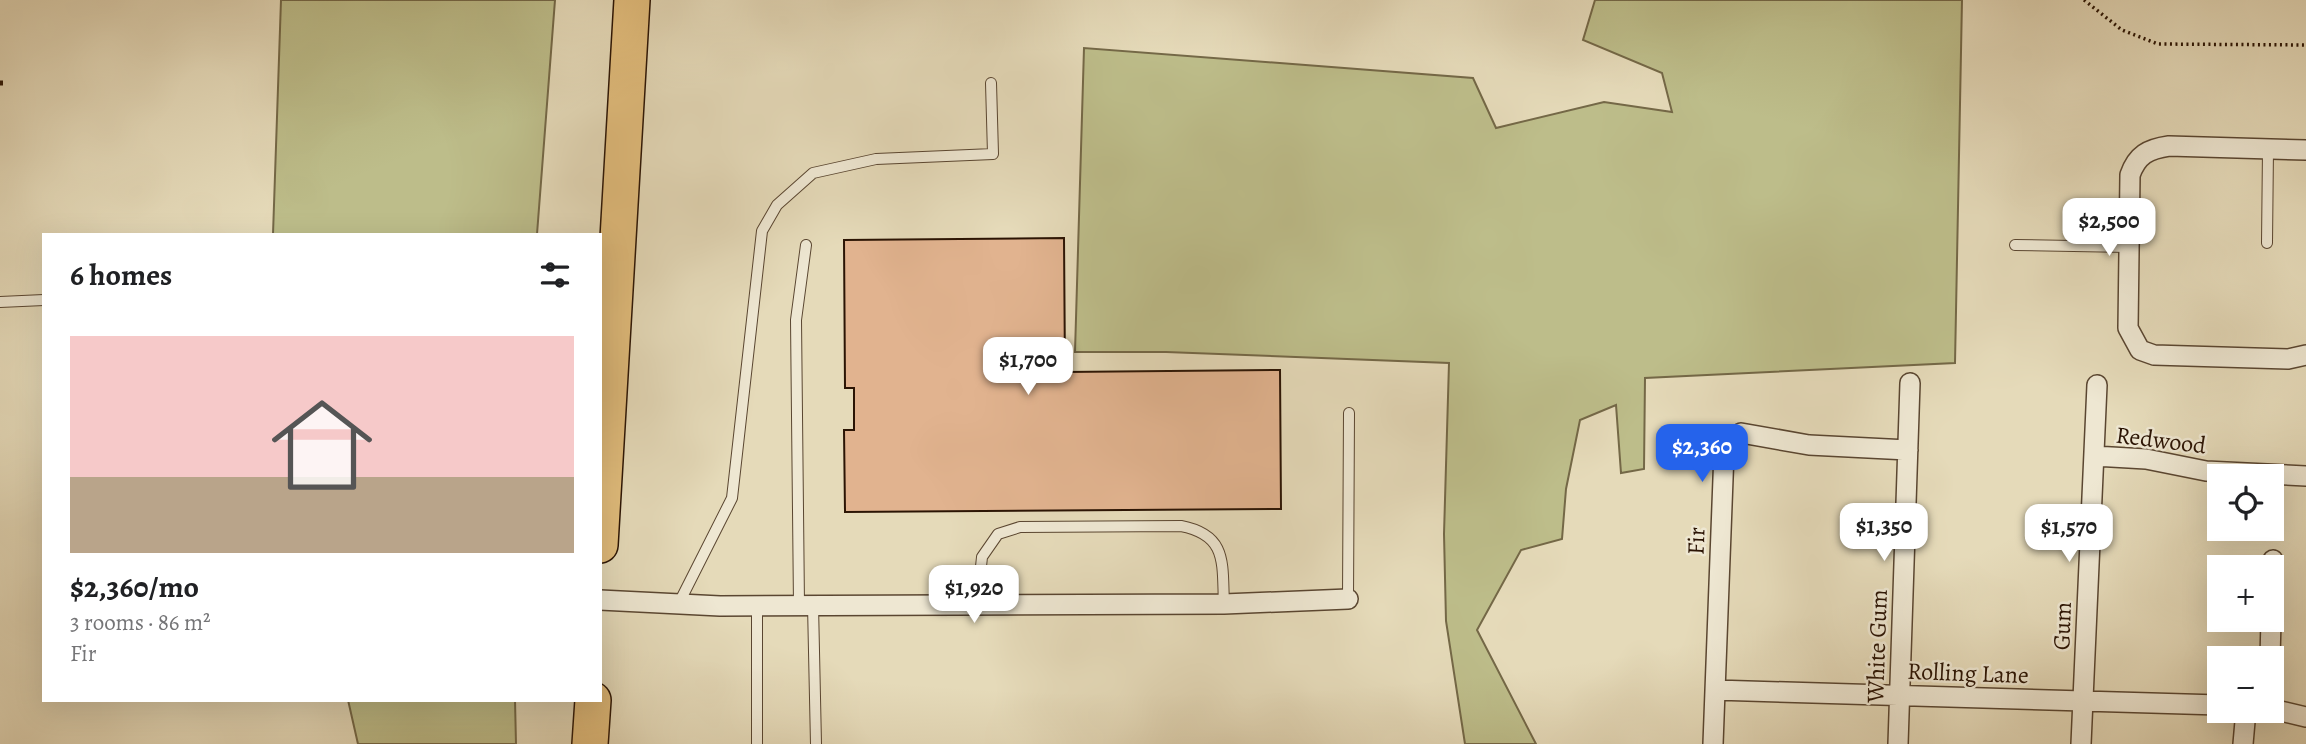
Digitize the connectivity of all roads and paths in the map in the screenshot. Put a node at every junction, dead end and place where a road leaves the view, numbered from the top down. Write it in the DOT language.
graph roads {
  1 [pos="632,0"];
  2 [pos="2084,0"];
  3 [pos="2306,45"];
  4 [pos="991,83"];
  5 [pos="2267,149"];
  6 [pos="2306,150"];
  7 [pos="2267,243"];
  8 [pos="806,245"];
  9 [pos="2015,245"];
  10 [pos="2129,247"];
  11 [pos="42,300"];
  12 [pos="0,302"];
  13 [pos="606,315"];
  14 [pos="2306,355"];
  15 [pos="1910,383"];
  16 [pos="2097,385"];
  17 [pos="1349,413"];
  18 [pos="1908,450"];
  19 [pos="2094,456"];
  20 [pos="602,468"];
  21 [pos="2306,476"];
  22 [pos="1348,599"];
  23 [pos="602,600"];
  24 [pos="679,604"];
  25 [pos="1224,604"];
  26 [pos="757,605"];
  27 [pos="806,605"];
  28 [pos="977,605"];
  29 [pos="1715,690"];
  30 [pos="1899,695"];
  31 [pos="2083,701"];
  32 [pos="593,702"];
  33 [pos="2207,705"];
  34 [pos="2284,712"];
  35 [pos="2306,718"];
  36 [pos="2245,723"];
  37 [pos="590,744"];
  38 [pos="757,744"];
  39 [pos="816,744"];
  40 [pos="1713,744"];
  41 [pos="1898,744"];
  42 [pos="2081,744"];
  43 [pos="2243,744"];
  1 -- 13 [label="highway"];
  2 -- 3 [label="path"];
  4 -- 24 [label="lane"];
  5 -- 6 [label="street"];
  5 -- 7 [label="lane"];
  5 -- 10 [label="street"];
  8 -- 27 [label="lane"];
  9 -- 10 [label="lane"];
  10 -- 14 [label="street"];
  11 -- 12 [label="lane"];
  13 -- 20 [label="highway"];
  15 -- 18 [label="street, White Gum"];
  16 -- 19 [label="street, Gum"];
  17 -- 22 [label="lane"];
  18 -- 29 [label="street, Fir"];
  18 -- 30 [label="street, White Gum"];
  19 -- 21 [label="street, Redwood"];
  19 -- 31 [label="street, Gum"];
  22 -- 25 [label="street"];
  23 -- 24 [label="street"];
  24 -- 26 [label="street"];
  25 -- 28 [label="street"];
  25 -- 28 [label="lane"];
  26 -- 27 [label="street"];
  26 -- 38 [label="lane"];
  27 -- 28 [label="street"];
  27 -- 39 [label="lane"];
  29 -- 30 [label="street, Rolling Lane"];
  29 -- 40 [label="street, Fir"];
  30 -- 31 [label="street, Rolling Lane"];
  30 -- 41 [label="street, White Gum"];
  31 -- 33 [label="street, Rolling Lane"];
  31 -- 42 [label="street, Gum"];
  32 -- 37 [label="highway"];
  34 -- 35 [label="street"];
  36 -- 43 [label="street"];
}
